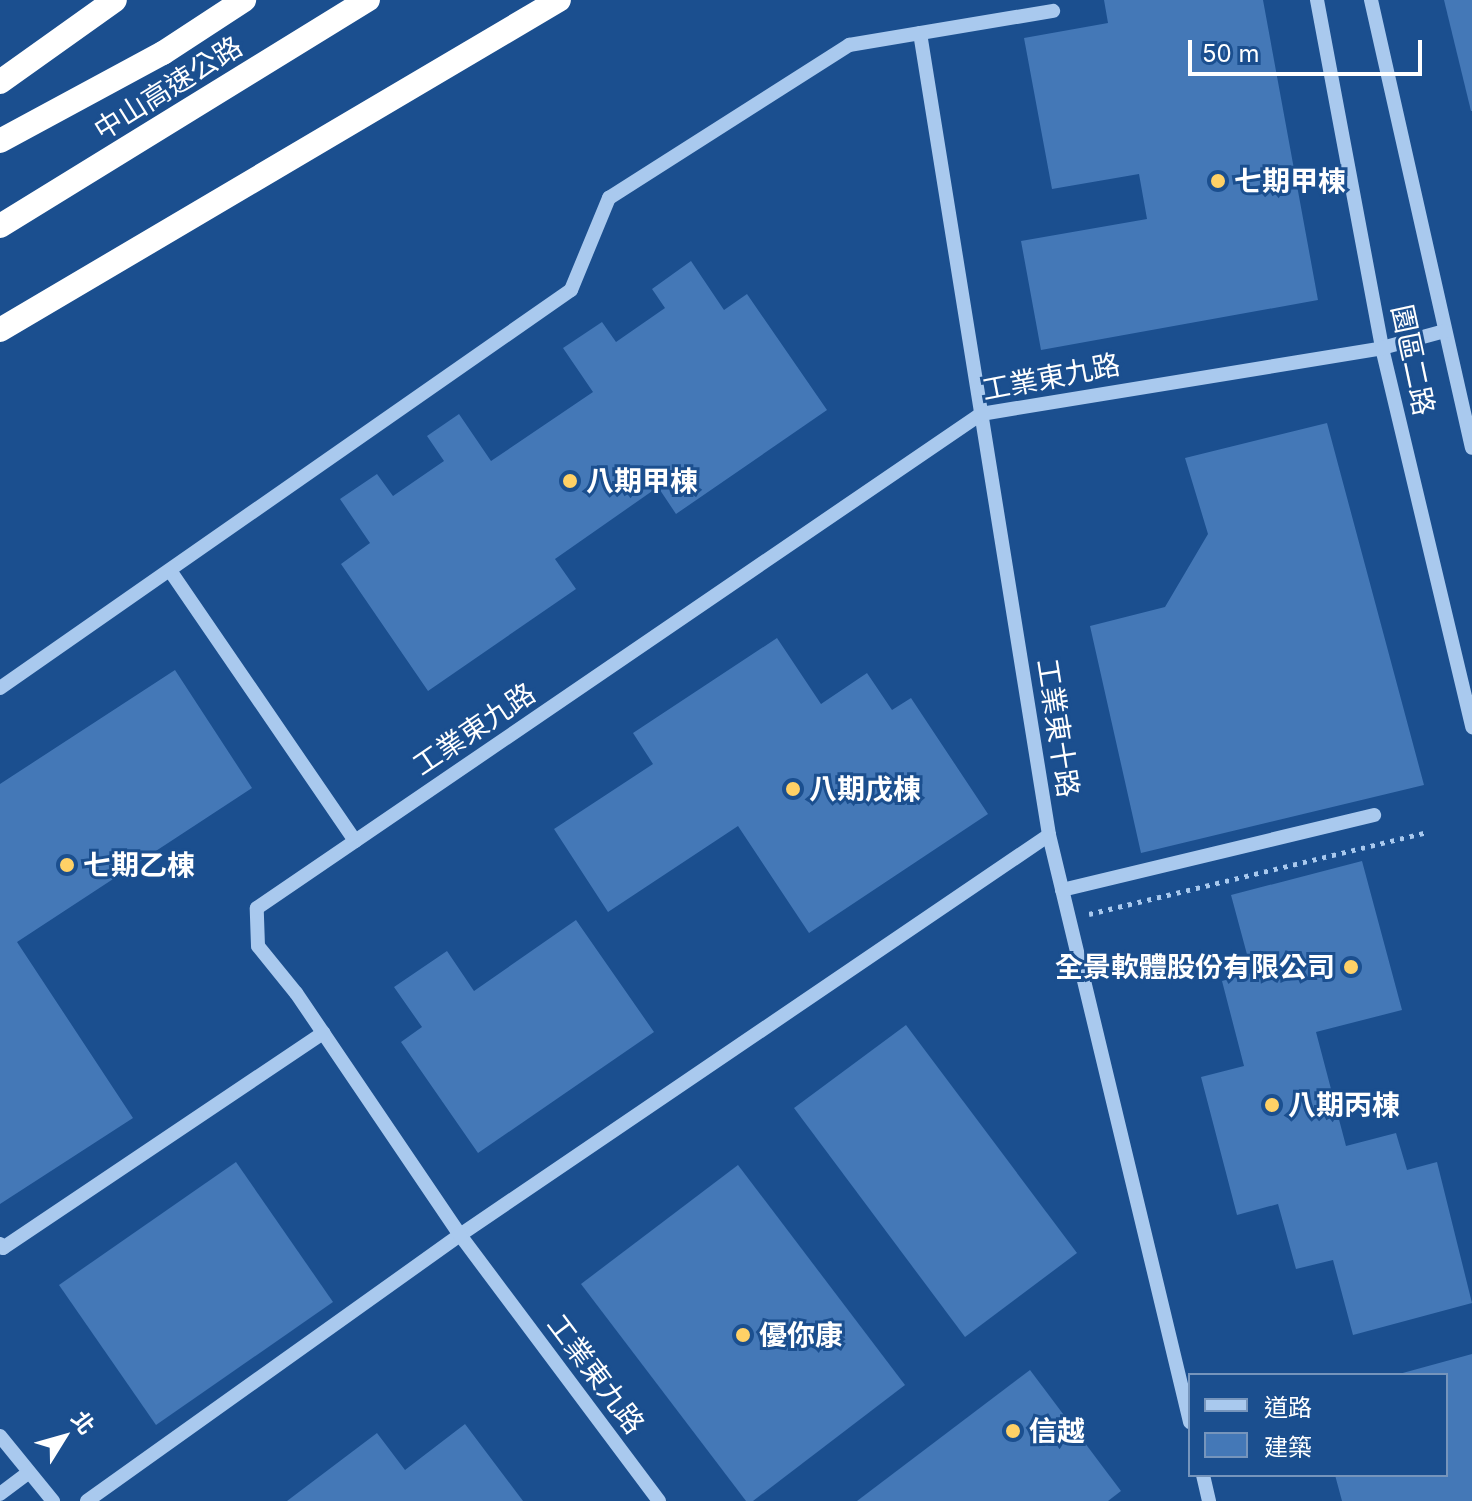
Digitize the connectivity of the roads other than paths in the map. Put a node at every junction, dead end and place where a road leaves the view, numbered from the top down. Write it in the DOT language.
graph roads {
  1 [pos="115,0"];
  2 [pos="244,0"];
  3 [pos="368,0"];
  4 [pos="559,0"];
  5 [pos="1317,0"];
  6 [pos="1371,0"];
  7 [pos="1053,11"];
  8 [pos="920,33"];
  9 [pos="0,82"];
  10 [pos="0,141"];
  11 [pos="0,226"];
  12 [pos="0,330"];
  13 [pos="1445,331"];
  14 [pos="1382,348"];
  15 [pos="981,414"];
  16 [pos="1472,448"];
  17 [pos="171,572"];
  18 [pos="0,688"];
  19 [pos="1472,727"];
  20 [pos="1374,815"];
  21 [pos="1049,835"];
  22 [pos="355,841"];
  23 [pos="1062,890"];
  24 [pos="323,1033"];
  25 [pos="460,1235"];
  26 [pos="0,1244"];
  27 [pos="1188,1414"];
  28 [pos="2,1441"];
  29 [pos="29,1472"];
  30 [pos="1203,1477"];
  31 [pos="0,1494"];
  32 [pos="53,1501"];
  33 [pos="87,1501"];
  34 [pos="659,1501"];
  35 [pos="1209,1501"];
  1 -- 9 [label="highway"];
  2 -- 10 [label="highway, 中山高速公路"];
  3 -- 11 [label="highway, 中山高速公路"];
  4 -- 12 [label="highway"];
  5 -- 14 [label="street, 園區二路"];
  6 -- 13 [label="street, 園區二路"];
  7 -- 8 [label="street"];
  8 -- 15 [label="street, 工業東十路"];
  8 -- 17 [label="street"];
  13 -- 14 [label="street, 工業東九路"];
  13 -- 16 [label="street, 園區二路"];
  14 -- 15 [label="street, 工業東九路"];
  14 -- 19 [label="street, 園區二路"];
  15 -- 21 [label="street, 工業東十路"];
  15 -- 22 [label="street, 工業東九路"];
  17 -- 18 [label="street"];
  17 -- 22 [label="street"];
  20 -- 23 [label="street"];
  21 -- 23 [label="street, 工業東十路"];
  21 -- 25 [label="street"];
  22 -- 24 [label="street, 工業東九路"];
  23 -- 27 [label="street, 工業東十路"];
  24 -- 25 [label="street, 工業東九路"];
  24 -- 26 [label="street"];
  25 -- 33 [label="street"];
  25 -- 34 [label="street, 工業東九路"];
  28 -- 29 [label="street"];
  29 -- 31 [label="street"];
  29 -- 32 [label="street"];
  30 -- 35 [label="street"];
}
